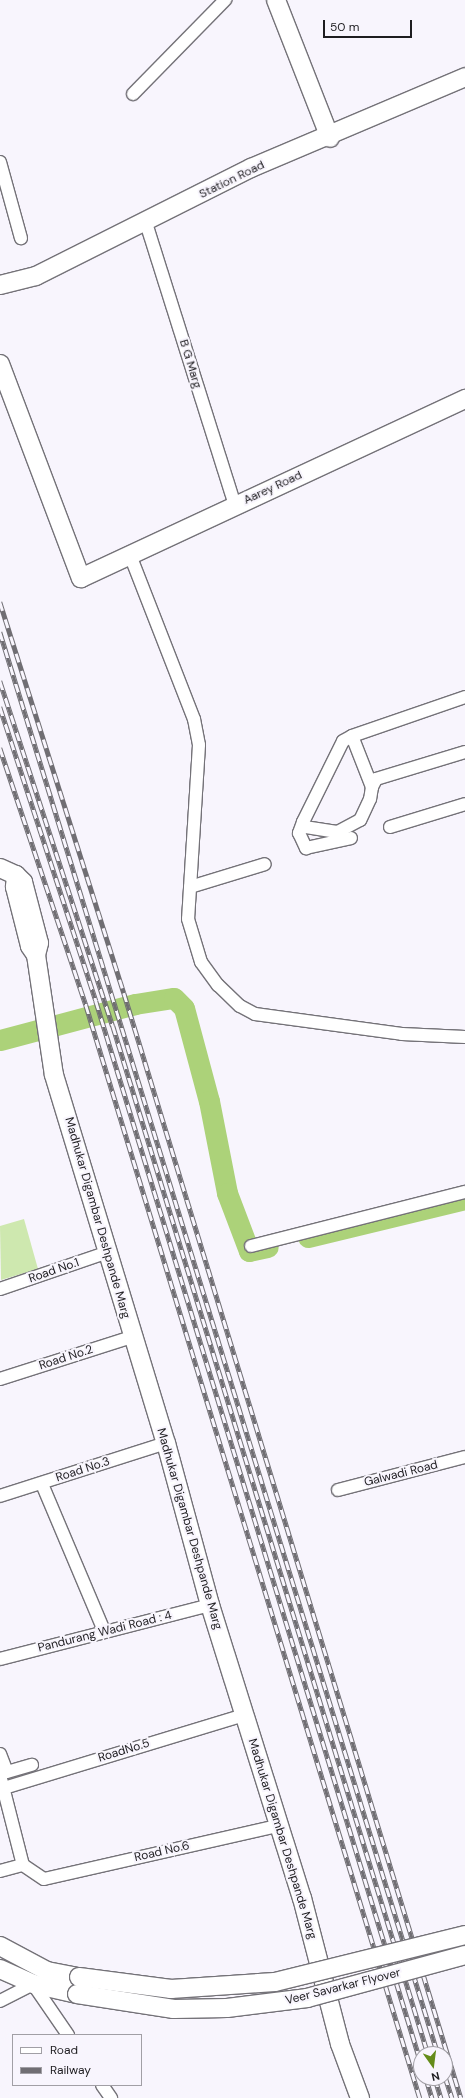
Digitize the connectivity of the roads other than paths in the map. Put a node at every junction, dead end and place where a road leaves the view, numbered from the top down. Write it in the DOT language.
graph roads {
  1 [pos="225,0"];
  2 [pos="276,0"];
  3 [pos="212,4"];
  4 [pos="465,77"];
  5 [pos="133,94"];
  6 [pos="330,138"];
  7 [pos="0,162"];
  8 [pos="146,223"];
  9 [pos="21,238"];
  10 [pos="0,285"];
  11 [pos="0,364"];
  12 [pos="465,399"];
  13 [pos="235,506"];
  14 [pos="130,555"];
  15 [pos="465,697"];
  16 [pos="352,736"];
  17 [pos="465,752"];
  18 [pos="372,786"];
  19 [pos="465,804"];
  20 [pos="303,822"];
  21 [pos="390,827"];
  22 [pos="351,838"];
  23 [pos="265,864"];
  24 [pos="8,871"];
  25 [pos="190,887"];
  26 [pos="465,1037"];
  27 [pos="465,1192"];
  28 [pos="251,1246"];
  29 [pos="108,1252"];
  30 [pos="0,1289"];
  31 [pos="132,1337"];
  32 [pos="0,1379"];
  33 [pos="166,1443"];
  34 [pos="465,1457"];
  35 [pos="42,1484"];
  36 [pos="338,1490"];
  37 [pos="0,1496"];
  38 [pos="210,1605"];
  39 [pos="104,1631"];
  40 [pos="0,1659"];
  41 [pos="244,1715"];
  42 [pos="0,1754"];
  43 [pos="0,1775"];
  44 [pos="24,1782"];
  45 [pos="4,1788"];
  46 [pos="280,1826"];
  47 [pos="23,1865"];
  48 [pos="0,1871"];
  49 [pos="465,1935"];
  50 [pos="0,1946"];
  51 [pos="465,1955"];
  52 [pos="0,1969"];
  53 [pos="33,1984"];
  54 [pos="78,1986"];
  55 [pos="0,2001"];
  56 [pos="67,2034"];
  57 [pos="103,2086"];
  58 [pos="111,2098"];
  59 [pos="360,2098"];
  1 -- 3 [label="street"];
  2 -- 6 [label="street"];
  3 -- 5 [label="street"];
  4 -- 6 [label="street, Station Road"];
  6 -- 8 [label="street, Station Road"];
  7 -- 9 [label="street"];
  8 -- 10 [label="street, Station Road"];
  8 -- 13 [label="street, B G Marg"];
  11 -- 14 [label="street, Aarey Road"];
  12 -- 13 [label="street, Aarey Road"];
  13 -- 14 [label="street, Aarey Road"];
  14 -- 25 [label="street"];
  15 -- 16 [label="street"];
  16 -- 18 [label="street"];
  16 -- 20 [label="street"];
  17 -- 18 [label="street"];
  18 -- 20 [label="street"];
  19 -- 21 [label="street"];
  20 -- 22 [label="street"];
  23 -- 25 [label="street"];
  24 -- 29 [label="street, Madhukar Digambar Deshpande Marg"];
  25 -- 26 [label="street"];
  27 -- 28 [label="street"];
  29 -- 30 [label="street, Road No.1"];
  29 -- 31 [label="street, Madhukar Digambar Deshpande Marg"];
  31 -- 32 [label="street, Road No.2"];
  31 -- 33 [label="street, Madhukar Digambar Deshpande Marg"];
  33 -- 35 [label="street, Road No.3"];
  33 -- 38 [label="street, Madhukar Digambar Deshpande Marg"];
  34 -- 36 [label="street, Galwadi Road"];
  35 -- 37 [label="street, Road No.3"];
  35 -- 39 [label="street"];
  38 -- 39 [label="street, Pandurang Wadi Road : 4"];
  38 -- 41 [label="street, Madhukar Digambar Deshpande Marg"];
  39 -- 40 [label="street, Pandurang Wadi Road : 4"];
  41 -- 44 [label="street, RoadNo.5"];
  41 -- 46 [label="street, Madhukar Digambar Deshpande Marg"];
  42 -- 44 [label="street"];
  43 -- 45 [label="street"];
  44 -- 45 [label="street, RoadNo.5"];
  45 -- 47 [label="street"];
  46 -- 47 [label="street, Road No.6"];
  46 -- 59 [label="street, Madhukar Digambar Deshpande Marg"];
  47 -- 48 [label="street"];
  49 -- 54 [label="street, Veer Savarkar Flyover, bridge"];
  50 -- 54 [label="street"];
  51 -- 54 [label="street, Veer Savarkar Flyover, bridge"];
  52 -- 53 [label="street"];
  53 -- 54 [label="street"];
  53 -- 55 [label="street"];
  53 -- 56 [label="street"];
  57 -- 58 [label="street"];
}
